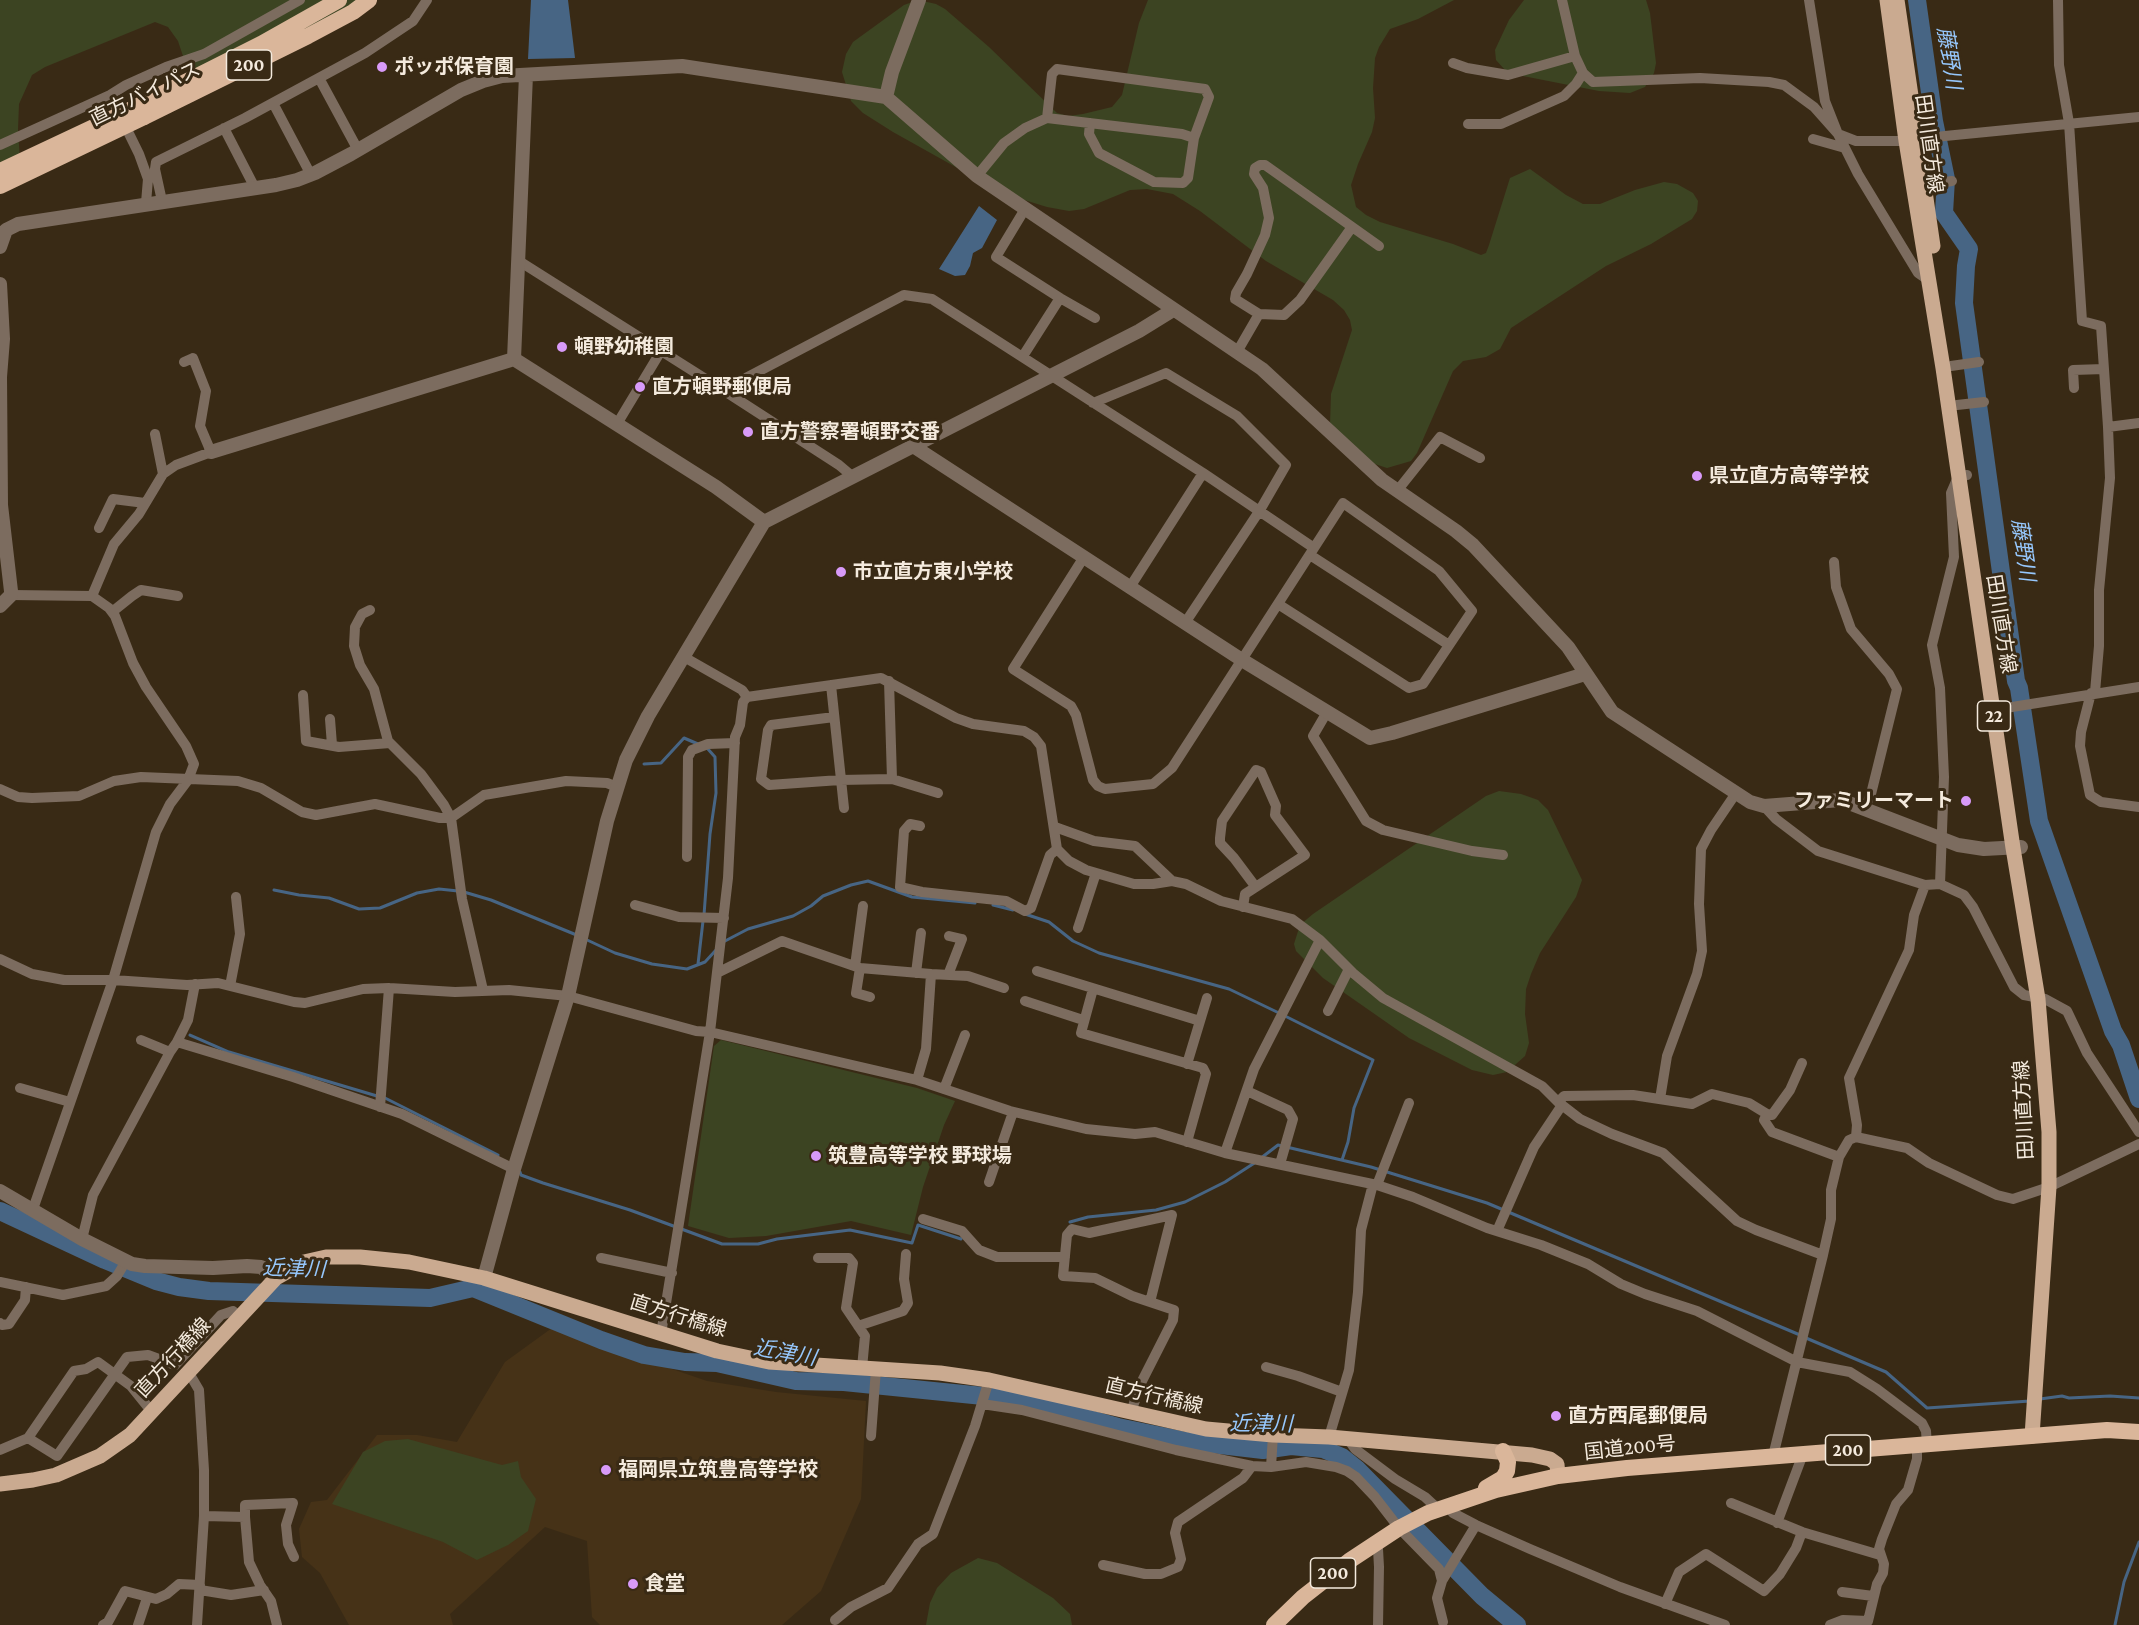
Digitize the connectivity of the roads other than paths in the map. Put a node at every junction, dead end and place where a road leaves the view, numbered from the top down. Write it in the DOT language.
graph roads {
  1 [pos="300,0"];
  2 [pos="339,0"];
  3 [pos="369,0"];
  4 [pos="379,0"];
  5 [pos="427,0"];
  6 [pos="920,0"];
  7 [pos="1562,0"];
  8 [pos="1809,0"];
  9 [pos="1887,0"];
  10 [pos="1898,0"];
  11 [pos="2058,0"];
  12 [pos="353,12"];
  13 [pos="1575,56"];
  14 [pos="1453,63"];
  15 [pos="1583,73"];
  16 [pos="526,75"];
  17 [pos="319,78"];
  18 [pos="110,95"];
  19 [pos="886,97"];
  20 [pos="273,103"];
  21 [pos="138,113"];
  22 [pos="2139,117"];
  23 [pos="1047,118"];
  24 [pos="1090,123"];
  25 [pos="2069,123"];
  26 [pos="1468,124"];
  27 [pos="224,128"];
  28 [pos="1838,134"];
  29 [pos="1194,138"];
  30 [pos="1813,139"];
  31 [pos="1916,140"];
  32 [pos="0,145"];
  33 [pos="1845,148"];
  34 [pos="358,150"];
  35 [pos="0,171"];
  36 [pos="311,175"];
  37 [pos="977,176"];
  38 [pos="1952,181"];
  39 [pos="1926,185"];
  40 [pos="0,186"];
  41 [pos="255,188"];
  42 [pos="162,201"];
  43 [pos="146,203"];
  44 [pos="1025,209"];
  45 [pos="3,225"];
  46 [pos="1352,227"];
  47 [pos="1380,246"];
  48 [pos="0,247"];
  49 [pos="519,261"];
  50 [pos="1928,280"];
  51 [pos="0,284"];
  52 [pos="1060,298"];
  53 [pos="1173,310"];
  54 [pos="1259,314"];
  55 [pos="1095,318"];
  56 [pos="661,351"];
  57 [pos="1237,352"];
  58 [pos="1023,356"];
  59 [pos="514,359"];
  60 [pos="184,362"];
  61 [pos="1978,362"];
  62 [pos="1952,366"];
  63 [pos="2104,369"];
  64 [pos="1051,376"];
  65 [pos="2074,388"];
  66 [pos="723,390"];
  67 [pos="1984,402"];
  68 [pos="1093,403"];
  69 [pos="1957,405"];
  70 [pos="2139,423"];
  71 [pos="616,424"];
  72 [pos="2108,427"];
  73 [pos="155,434"];
  74 [pos="913,446"];
  75 [pos="211,452"];
  76 [pos="1480,458"];
  77 [pos="1203,473"];
  78 [pos="163,474"];
  79 [pos="852,476"];
  80 [pos="1963,476"];
  81 [pos="1397,491"];
  82 [pos="145,503"];
  83 [pos="1260,510"];
  84 [pos="764,522"];
  85 [pos="99,528"];
  86 [pos="1312,551"];
  87 [pos="1084,557"];
  88 [pos="1834,562"];
  89 [pos="1130,587"];
  90 [pos="11,595"];
  91 [pos="92,596"];
  92 [pos="178,596"];
  93 [pos="1278,604"];
  94 [pos="0,606"];
  95 [pos="370,610"];
  96 [pos="112,612"];
  97 [pos="1185,623"];
  98 [pos="1449,645"];
  99 [pos="684,657"];
  100 [pos="1242,660"];
  101 [pos="1585,674"];
  102 [pos="889,681"];
  103 [pos="831,685"];
  104 [pos="2139,687"];
  105 [pos="2093,693"];
  106 [pos="303,695"];
  107 [pos="747,697"];
  108 [pos="1998,709"];
  109 [pos="1327,712"];
  110 [pos="834,717"];
  111 [pos="330,719"];
  112 [pos="390,743"];
  113 [pos="735,743"];
  114 [pos="332,745"];
  115 [pos="892,779"];
  116 [pos="188,780"];
  117 [pos="840,780"];
  118 [pos="617,788"];
  119 [pos="0,789"];
  120 [pos="938,793"];
  121 [pos="1732,799"];
  122 [pos="1764,806"];
  123 [pos="2139,807"];
  124 [pos="844,808"];
  125 [pos="1864,809"];
  126 [pos="451,818"];
  127 [pos="920,826"];
  128 [pos="1055,827"];
  129 [pos="1942,840"];
  130 [pos="2017,847"];
  131 [pos="1058,849"];
  132 [pos="1503,855"];
  133 [pos="687,857"];
  134 [pos="1096,873"];
  135 [pos="1172,881"];
  136 [pos="1940,884"];
  137 [pos="1925,885"];
  138 [pos="1255,886"];
  139 [pos="236,897"];
  140 [pos="634,905"];
  141 [pos="862,906"];
  142 [pos="1243,907"];
  143 [pos="724,918"];
  144 [pos="1077,928"];
  145 [pos="921,933"];
  146 [pos="949,936"];
  147 [pos="1320,940"];
  148 [pos="0,959"];
  149 [pos="857,967"];
  150 [pos="1349,969"];
  151 [pos="1037,971"];
  152 [pos="717,973"];
  153 [pos="916,973"];
  154 [pos="931,974"];
  155 [pos="948,975"];
  156 [pos="113,980"];
  157 [pos="195,984"];
  158 [pos="230,986"];
  159 [pos="389,988"];
  160 [pos="1004,988"];
  161 [pos="1093,989"];
  162 [pos="483,990"];
  163 [pos="568,996"];
  164 [pos="870,997"];
  165 [pos="1207,998"];
  166 [pos="2042,999"];
  167 [pos="1025,1001"];
  168 [pos="1328,1011"];
  169 [pos="1083,1020"];
  170 [pos="1200,1021"];
  171 [pos="710,1032"];
  172 [pos="965,1035"];
  173 [pos="141,1040"];
  174 [pos="177,1042"];
  175 [pos="170,1052"];
  176 [pos="1802,1063"];
  177 [pos="1187,1064"];
  178 [pos="917,1080"];
  179 [pos="20,1088"];
  180 [pos="944,1089"];
  181 [pos="1247,1091"];
  182 [pos="1660,1099"];
  183 [pos="70,1102"];
  184 [pos="1409,1103"];
  185 [pos="1560,1103"];
  186 [pos="380,1107"];
  187 [pos="1013,1112"];
  188 [pos="1767,1114"];
  189 [pos="2139,1132"];
  190 [pos="1856,1137"];
  191 [pos="1187,1142"];
  192 [pos="2139,1144"];
  193 [pos="1225,1153"];
  194 [pos="1839,1157"];
  195 [pos="1280,1164"];
  196 [pos="514,1169"];
  197 [pos="989,1182"];
  198 [pos="1375,1184"];
  199 [pos="2053,1184"];
  200 [pos="0,1191"];
  201 [pos="33,1209"];
  202 [pos="923,1219"];
  203 [pos="1497,1231"];
  204 [pos="82,1239"];
  205 [pos="906,1254"];
  206 [pos="1823,1255"];
  207 [pos="1065,1257"];
  208 [pos="601,1258"];
  209 [pos="818,1258"];
  210 [pos="126,1261"];
  211 [pos="672,1273"];
  212 [pos="276,1278"];
  213 [pos="484,1278"];
  214 [pos="0,1281"];
  215 [pos="26,1287"];
  216 [pos="1150,1302"];
  217 [pos="240,1317"];
  218 [pos="0,1323"];
  219 [pos="858,1326"];
  220 [pos="661,1334"];
  221 [pos="1797,1362"];
  222 [pos="1266,1367"];
  223 [pos="871,1369"];
  224 [pos="189,1373"];
  225 [pos="116,1374"];
  226 [pos="988,1381"];
  227 [pos="1342,1392"];
  228 [pos="982,1403"];
  229 [pos="152,1412"];
  230 [pos="1131,1412"];
  231 [pos="2139,1432"];
  232 [pos="871,1436"];
  233 [pos="2036,1436"];
  234 [pos="1329,1437"];
  235 [pos="28,1438"];
  236 [pos="1273,1439"];
  237 [pos="1348,1439"];
  238 [pos="1922,1445"];
  239 [pos="0,1450"];
  240 [pos="1503,1451"];
  241 [pos="1803,1454"];
  242 [pos="1773,1456"];
  243 [pos="1271,1465"];
  244 [pos="1252,1466"];
  245 [pos="1558,1476"];
  246 [pos="0,1484"];
  247 [pos="1476,1496"];
  248 [pos="1731,1503"];
  249 [pos="1438,1509"];
  250 [pos="204,1516"];
  251 [pos="245,1517"];
  252 [pos="1777,1523"];
  253 [pos="1476,1525"];
  254 [pos="1399,1528"];
  255 [pos="1802,1532"];
  256 [pos="1373,1545"];
  257 [pos="1880,1555"];
  258 [pos="294,1557"];
  259 [pos="1103,1564"];
  260 [pos="1444,1577"];
  261 [pos="200,1588"];
  262 [pos="264,1590"];
  263 [pos="1842,1592"];
  264 [pos="1873,1596"];
  265 [pos="147,1598"];
  266 [pos="1665,1604"];
  267 [pos="835,1620"];
  268 [pos="1443,1622"];
  269 [pos="103,1625"];
  270 [pos="138,1625"];
  271 [pos="197,1625"];
  272 [pos="277,1625"];
  273 [pos="1274,1625"];
  274 [pos="1378,1625"];
  275 [pos="1725,1625"];
  276 [pos="1830,1625"];
  1 -- 18 [label="street"];
  2 -- 21 [label="highway, 直方バイパス / 200"];
  3 -- 12 [label="highway, 直方バイパス / 200"];
  4 -- 12 [label="highway"];
  5 -- 17 [label="street"];
  6 -- 19 [label="street"];
  7 -- 13 [label="street"];
  8 -- 28 [label="street"];
  9 -- 31 [label="main road, 田川直方線 / 22"];
  10 -- 31 [label="main road, 田川直方線 / 22"];
  11 -- 25 [label="street"];
  12 -- 21 [label="highway, 直方バイパス / 200"];
  13 -- 14 [label="street"];
  13 -- 15 [label="street"];
  15 -- 26 [label="street"];
  15 -- 28 [label="street"];
  16 -- 19 [label="street"];
  16 -- 34 [label="street"];
  16 -- 49 [label="street"];
  17 -- 20 [label="street"];
  17 -- 34 [label="street"];
  18 -- 32 [label="street"];
  18 -- 43 [label="street"];
  19 -- 37 [label="street"];
  20 -- 27 [label="street"];
  20 -- 36 [label="street"];
  21 -- 35 [label="highway, 直方バイパス / 200, bridge"];
  21 -- 40 [label="highway, 直方バイパス / 200, bridge"];
  22 -- 25 [label="street"];
  23 -- 24 [label="street"];
  23 -- 29 [label="street"];
  23 -- 37 [label="street"];
  24 -- 29 [label="street"];
  24 -- 29 [label="street"];
  25 -- 31 [label="street"];
  25 -- 63 [label="street"];
  27 -- 41 [label="street"];
  27 -- 42 [label="street"];
  28 -- 31 [label="street"];
  28 -- 33 [label="street"];
  30 -- 33 [label="street"];
  31 -- 50 [label="main road, 田川直方線 / 22"];
  31 -- 62 [label="main road, 田川直方線 / 22"];
  33 -- 50 [label="street"];
  34 -- 36 [label="street"];
  36 -- 41 [label="street"];
  37 -- 44 [label="street"];
  38 -- 39 [label="street"];
  41 -- 42 [label="street"];
  42 -- 43 [label="street"];
  43 -- 45 [label="street"];
  44 -- 52 [label="street"];
  44 -- 53 [label="street"];
  45 -- 48 [label="street"];
  46 -- 47 [label="street"];
  46 -- 54 [label="street"];
  46 -- 54 [label="street"];
  49 -- 56 [label="street"];
  49 -- 59 [label="street"];
  50 -- 80 [label="main road, 田川直方線 / 22"];
  51 -- 90 [label="street"];
  52 -- 55 [label="street"];
  52 -- 58 [label="street"];
  53 -- 57 [label="street"];
  53 -- 64 [label="street"];
  54 -- 57 [label="street"];
  56 -- 66 [label="street"];
  56 -- 71 [label="street"];
  57 -- 81 [label="street"];
  58 -- 64 [label="street"];
  58 -- 66 [label="street"];
  59 -- 71 [label="street"];
  59 -- 75 [label="street"];
  60 -- 75 [label="street"];
  61 -- 62 [label="street"];
  62 -- 69 [label="main road, 田川直方線 / 22"];
  63 -- 65 [label="street"];
  63 -- 72 [label="street"];
  64 -- 68 [label="street"];
  64 -- 74 [label="street"];
  66 -- 79 [label="street"];
  67 -- 69 [label="street"];
  68 -- 77 [label="street"];
  68 -- 83 [label="street"];
  69 -- 80 [label="main road, 田川直方線 / 22"];
  70 -- 72 [label="street"];
  71 -- 84 [label="street"];
  72 -- 105 [label="street"];
  73 -- 78 [label="street"];
  74 -- 79 [label="street"];
  74 -- 87 [label="street"];
  75 -- 78 [label="street"];
  76 -- 81 [label="street"];
  77 -- 83 [label="street"];
  77 -- 89 [label="street"];
  78 -- 82 [label="street"];
  79 -- 84 [label="street"];
  80 -- 108 [label="main road, 田川直方線 / 22"];
  80 -- 129 [label="street"];
  81 -- 101 [label="street"];
  82 -- 85 [label="street"];
  82 -- 91 [label="street"];
  83 -- 86 [label="street"];
  83 -- 97 [label="street"];
  84 -- 99 [label="street"];
  86 -- 93 [label="street"];
  86 -- 98 [label="street"];
  86 -- 98 [label="street"];
  87 -- 89 [label="street"];
  87 -- 100 [label="street"];
  88 -- 125 [label="street"];
  89 -- 97 [label="street"];
  90 -- 91 [label="street"];
  90 -- 94 [label="street"];
  91 -- 96 [label="street"];
  92 -- 96 [label="street"];
  93 -- 98 [label="street"];
  93 -- 100 [label="street"];
  95 -- 112 [label="street"];
  96 -- 116 [label="street"];
  97 -- 100 [label="street"];
  99 -- 107 [label="street"];
  99 -- 118 [label="street"];
  100 -- 109 [label="street"];
  101 -- 109 [label="street"];
  101 -- 122 [label="street"];
  102 -- 103 [label="street"];
  102 -- 115 [label="street"];
  102 -- 128 [label="street"];
  103 -- 107 [label="street"];
  103 -- 110 [label="street"];
  104 -- 105 [label="street"];
  105 -- 108 [label="street"];
  105 -- 123 [label="street"];
  106 -- 114 [label="street"];
  107 -- 113 [label="street"];
  108 -- 130 [label="main road, 田川直方線 / 22"];
  109 -- 132 [label="street"];
  110 -- 117 [label="street"];
  110 -- 117 [label="street"];
  111 -- 114 [label="street"];
  112 -- 114 [label="street"];
  112 -- 126 [label="street"];
  113 -- 133 [label="street"];
  113 -- 143 [label="street"];
  115 -- 117 [label="street"];
  115 -- 120 [label="street"];
  116 -- 119 [label="street"];
  116 -- 126 [label="street"];
  116 -- 156 [label="street"];
  117 -- 124 [label="street"];
  118 -- 126 [label="street"];
  118 -- 163 [label="street"];
  121 -- 182 [label="street"];
  122 -- 125 [label="street"];
  122 -- 137 [label="street"];
  125 -- 129 [label="street"];
  126 -- 162 [label="street"];
  127 -- 131 [label="street"];
  128 -- 131 [label="street"];
  128 -- 135 [label="street"];
  129 -- 130 [label="street"];
  129 -- 136 [label="street"];
  130 -- 166 [label="main road, 田川直方線 / 22"];
  131 -- 134 [label="street"];
  134 -- 135 [label="street"];
  134 -- 144 [label="street"];
  135 -- 142 [label="street"];
  136 -- 137 [label="street"];
  136 -- 166 [label="street"];
  137 -- 190 [label="street"];
  138 -- 138 [label="street"];
  138 -- 142 [label="street"];
  139 -- 158 [label="street"];
  140 -- 143 [label="street"];
  141 -- 149 [label="street"];
  142 -- 147 [label="street"];
  143 -- 152 [label="street"];
  145 -- 153 [label="street"];
  146 -- 155 [label="street"];
  147 -- 150 [label="street"];
  147 -- 181 [label="street"];
  148 -- 156 [label="street"];
  149 -- 152 [label="street"];
  149 -- 153 [label="street"];
  149 -- 164 [label="street"];
  150 -- 168 [label="street"];
  150 -- 185 [label="street"];
  151 -- 161 [label="street"];
  152 -- 171 [label="street"];
  153 -- 154 [label="street"];
  154 -- 155 [label="street"];
  154 -- 178 [label="street"];
  155 -- 160 [label="street"];
  156 -- 157 [label="street"];
  156 -- 183 [label="street"];
  157 -- 158 [label="street"];
  157 -- 174 [label="street"];
  158 -- 159 [label="street"];
  159 -- 162 [label="street"];
  159 -- 186 [label="street"];
  161 -- 169 [label="street"];
  161 -- 170 [label="street"];
  162 -- 163 [label="street"];
  163 -- 171 [label="street"];
  163 -- 196 [label="street"];
  165 -- 170 [label="street"];
  166 -- 189 [label="street"];
  166 -- 199 [label="main road, 田川直方線 / 22"];
  167 -- 169 [label="street"];
  169 -- 177 [label="street"];
  170 -- 177 [label="street"];
  171 -- 178 [label="street"];
  171 -- 211 [label="street"];
  172 -- 180 [label="street"];
  173 -- 175 [label="street"];
  174 -- 175 [label="street"];
  174 -- 186 [label="street"];
  175 -- 204 [label="street"];
  176 -- 188 [label="street"];
  177 -- 191 [label="street"];
  178 -- 180 [label="street"];
  179 -- 183 [label="street"];
  180 -- 187 [label="street"];
  181 -- 193 [label="street"];
  181 -- 195 [label="street"];
  182 -- 185 [label="street"];
  182 -- 188 [label="street"];
  183 -- 201 [label="street"];
  184 -- 198 [label="street"];
  185 -- 203 [label="street"];
  185 -- 206 [label="street"];
  186 -- 196 [label="street"];
  187 -- 191 [label="street"];
  187 -- 197 [label="street"];
  188 -- 194 [label="street"];
  190 -- 194 [label="street"];
  190 -- 199 [label="street"];
  191 -- 193 [label="street"];
  192 -- 199 [label="street"];
  193 -- 195 [label="street"];
  194 -- 206 [label="street"];
  195 -- 198 [label="street"];
  196 -- 213 [label="street"];
  198 -- 203 [label="street"];
  198 -- 227 [label="street"];
  199 -- 233 [label="main road, 田川直方線 / 22"];
  200 -- 201 [label="street"];
  201 -- 204 [label="street"];
  202 -- 207 [label="street"];
  203 -- 221 [label="street"];
  204 -- 210 [label="street"];
  205 -- 219 [label="street"];
  206 -- 221 [label="street"];
  207 -- 216 [label="street"];
  207 -- 216 [label="street"];
  208 -- 211 [label="street"];
  209 -- 219 [label="street"];
  210 -- 212 [label="street"];
  210 -- 215 [label="street"];
  211 -- 220 [label="street"];
  212 -- 213 [label="main road, 直方行橋線"];
  212 -- 217 [label="main road, 直方行橋線"];
  213 -- 220 [label="main road, 直方行橋線"];
  214 -- 215 [label="street"];
  215 -- 218 [label="street"];
  216 -- 230 [label="street"];
  217 -- 224 [label="main road, 直方行橋線"];
  217 -- 225 [label="street"];
  219 -- 223 [label="street"];
  220 -- 223 [label="main road, 直方行橋線"];
  221 -- 238 [label="street"];
  221 -- 242 [label="street"];
  222 -- 227 [label="street"];
  223 -- 226 [label="main road, 直方行橋線"];
  223 -- 232 [label="street"];
  224 -- 229 [label="main road, 直方行橋線"];
  224 -- 250 [label="street"];
  225 -- 229 [label="street"];
  225 -- 235 [label="street"];
  225 -- 235 [label="street"];
  226 -- 228 [label="street"];
  226 -- 230 [label="main road, 直方行橋線"];
  227 -- 234 [label="street"];
  228 -- 244 [label="street"];
  228 -- 267 [label="street"];
  229 -- 246 [label="main road, 直方行橋線"];
  230 -- 236 [label="main road, 直方行橋線"];
  231 -- 233 [label="highway, 国道200号 / 200"];
  233 -- 238 [label="highway, 国道200号 / 200"];
  234 -- 236 [label="main road, 直方行橋線"];
  234 -- 237 [label="main road, 直方行橋線"];
  235 -- 239 [label="street"];
  236 -- 243 [label="street"];
  237 -- 240 [label="main road, 直方行橋線"];
  237 -- 249 [label="street"];
  238 -- 241 [label="highway, 国道200号 / 200"];
  238 -- 257 [label="street"];
  240 -- 245 [label="main road, 直方行橋線"];
  240 -- 247 [label="highway"];
  241 -- 242 [label="highway, 国道200号 / 200"];
  241 -- 252 [label="street"];
  242 -- 245 [label="highway, 国道200号 / 200"];
  243 -- 244 [label="street"];
  243 -- 254 [label="street"];
  244 -- 259 [label="street"];
  245 -- 247 [label="highway, 国道200号 / 200"];
  247 -- 249 [label="highway, 国道200号 / 200"];
  248 -- 252 [label="street"];
  249 -- 253 [label="street"];
  249 -- 254 [label="highway, 国道200号 / 200"];
  250 -- 251 [label="street"];
  250 -- 261 [label="street"];
  251 -- 258 [label="street"];
  251 -- 262 [label="street"];
  252 -- 255 [label="street"];
  253 -- 260 [label="street"];
  253 -- 266 [label="street"];
  254 -- 256 [label="highway, 国道200号 / 200"];
  254 -- 260 [label="street"];
  255 -- 257 [label="street"];
  255 -- 266 [label="street"];
  256 -- 273 [label="highway, 国道200号 / 200"];
  256 -- 274 [label="street"];
  257 -- 264 [label="street"];
  260 -- 268 [label="street"];
  261 -- 262 [label="street"];
  261 -- 265 [label="street"];
  261 -- 271 [label="street"];
  262 -- 272 [label="street"];
  263 -- 264 [label="street"];
  264 -- 276 [label="street"];
  265 -- 269 [label="street"];
  265 -- 270 [label="street"];
  266 -- 275 [label="street"];
}
